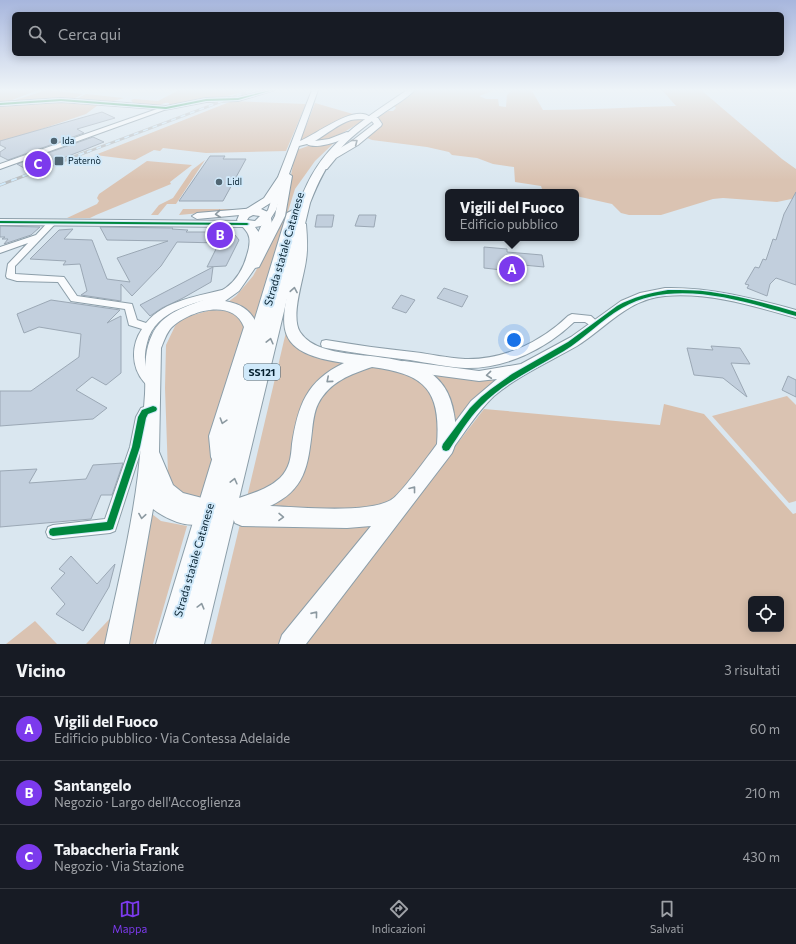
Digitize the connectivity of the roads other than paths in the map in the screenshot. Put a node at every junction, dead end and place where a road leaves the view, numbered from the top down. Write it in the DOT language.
graph roads {
  1 [pos="124,120"];
  2 [pos="132,120"];
  3 [pos="305,120"];
  4 [pos="345,120"];
  5 [pos="370,120"];
  6 [pos="347,134"];
  7 [pos="297,144"];
  8 [pos="289,158"];
  9 [pos="0,163"];
  10 [pos="0,167"];
  11 [pos="283,177"];
  12 [pos="249,218"];
  13 [pos="266,219"];
  14 [pos="0,222"];
  15 [pos="53,222"];
  16 [pos="88,222"];
  17 [pos="301,224"];
  18 [pos="38,236"];
  19 [pos="0,250"];
  20 [pos="254,254"];
  21 [pos="234,288"];
  22 [pos="195,308"];
  23 [pos="796,314"];
  24 [pos="596,325"];
  25 [pos="147,327"];
  26 [pos="326,344"];
  27 [pos="387,364"];
  28 [pos="528,367"];
  29 [pos="153,384"];
  30 [pos="153,409"];
  31 [pos="446,447"];
  32 [pos="150,450"];
  33 [pos="221,468"];
  34 [pos="146,490"];
  35 [pos="400,507"];
  36 [pos="53,532"];
  37 [pos="117,644"];
  38 [pos="169,644"];
  39 [pos="191,644"];
  40 [pos="291,644"];
  1 -- 9 [label="street"];
  2 -- 10 [label="street"];
  3 -- 7 [label="main road"];
  4 -- 7 [label="main road"];
  5 -- 6 [label="main road, Strada statale Catanese / SS121"];
  17 -- 5 [label="main road, Strada statale Catanese / SS121, one-way"];
  6 -- 7 [label="main road"];
  6 -- 33 [label="main road, Strada statale Catanese / SS121"];
  7 -- 8 [label="main road"];
  8 -- 11 [label="main road"];
  8 -- 21 [label="main road"];
  11 -- 12 [label="main road"];
  11 -- 13 [label="street"];
  12 -- 13 [label="main road"];
  12 -- 13 [label="main road"];
  12 -- 16 [label="street"];
  12 -- 16 [label="street, one-way"];
  12 -- 20 [label="main road"];
  13 -- 20 [label="street"];
  14 -- 15 [label="street"];
  15 -- 16 [label="street"];
  15 -- 18 [label="street"];
  27 -- 17 [label="main road, one-way"];
  39 -- 17 [label="main road, Strada statale Catanese / SS121, one-way"];
  18 -- 19 [label="street"];
  18 -- 25 [label="street"];
  20 -- 21 [label="main road"];
  21 -- 22 [label="main road"];
  21 -- 25 [label="street"];
  22 -- 29 [label="main road"];
  22 -- 33 [label="main road, one-way"];
  23 -- 24 [label="street"];
  24 -- 26 [label="street"];
  24 -- 28 [label="street"];
  25 -- 29 [label="street"];
  28 -- 27 [label="street, one-way"];
  27 -- 31 [label="main road"];
  27 -- 35 [label="main road, one-way"];
  28 -- 31 [label="street"];
  29 -- 30 [label="main road"];
  30 -- 32 [label="main road"];
  30 -- 36 [label="street"];
  35 -- 31 [label="main road, one-way"];
  32 -- 34 [label="main road"];
  32 -- 34 [label="main road"];
  33 -- 38 [label="main road, Strada statale Catanese / SS121"];
  34 -- 37 [label="main road, one-way"];
  40 -- 35 [label="main road, one-way"];
}
